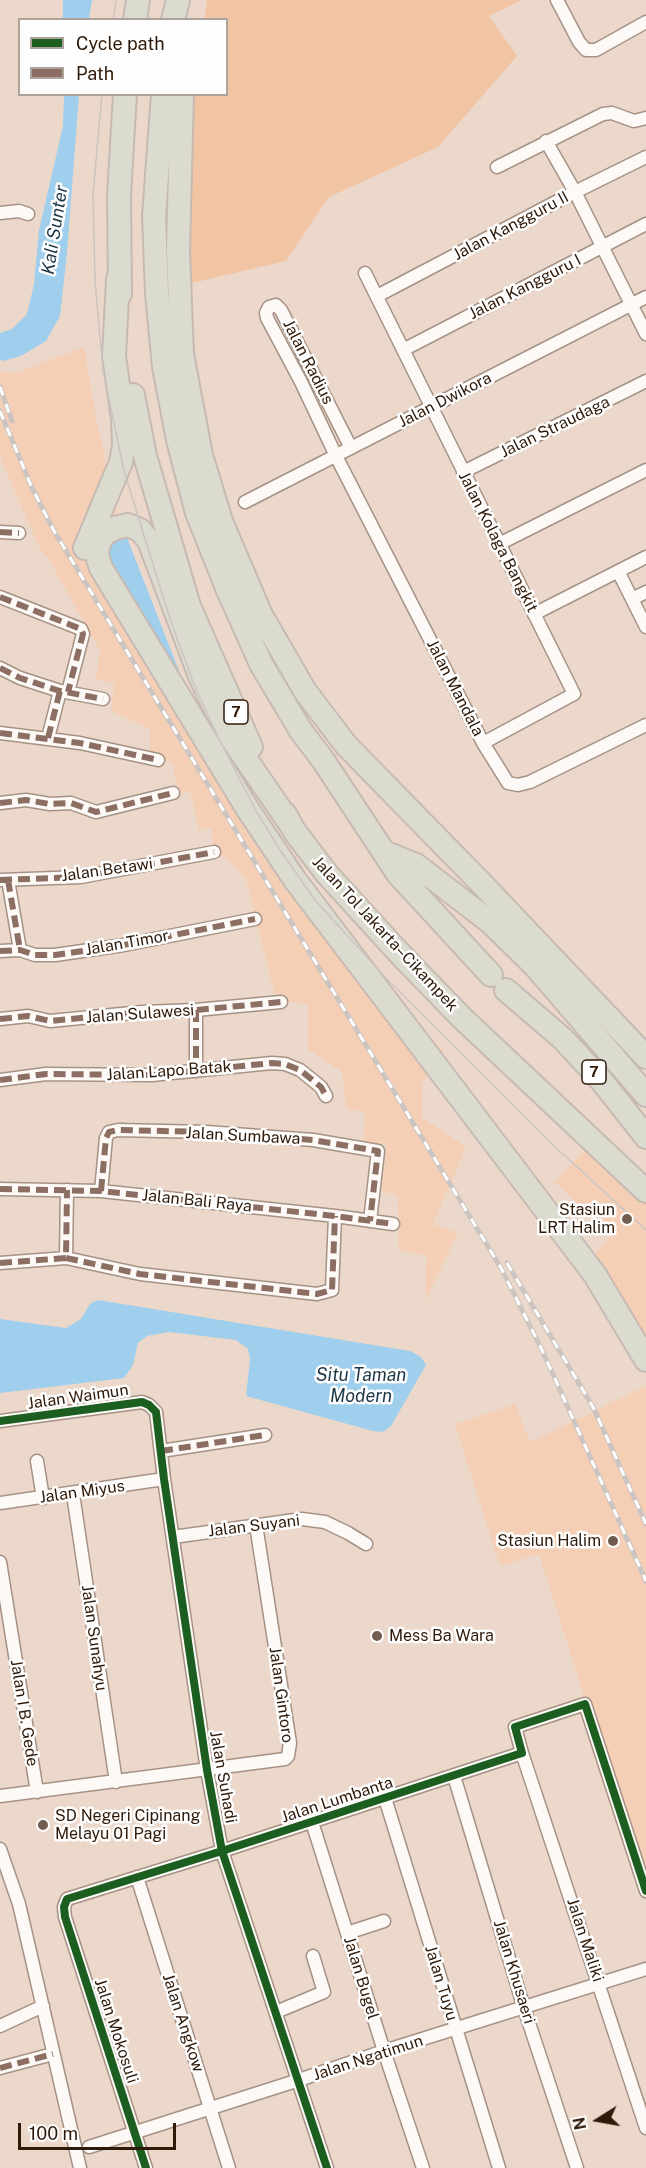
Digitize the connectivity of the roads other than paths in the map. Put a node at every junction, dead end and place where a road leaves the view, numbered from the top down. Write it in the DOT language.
graph roads {
  1 [pos="138,0"];
  2 [pos="178,0"];
  3 [pos="190,0"];
  4 [pos="557,0"];
  5 [pos="135,18"];
  6 [pos="174,18"];
  7 [pos="188,18"];
  8 [pos="646,22"];
  9 [pos="124,96"];
  10 [pos="163,96"];
  11 [pos="183,96"];
  12 [pos="646,118"];
  13 [pos="546,141"];
  14 [pos="646,157"];
  15 [pos="497,166"];
  16 [pos="575,192"];
  17 [pos="0,213"];
  18 [pos="28,214"];
  19 [pos="646,224"];
  20 [pos="602,247"];
  21 [pos="365,273"];
  22 [pos="118,279"];
  23 [pos="377,296"];
  24 [pos="646,297"];
  25 [pos="631,305"];
  26 [pos="646,334"];
  27 [pos="403,350"];
  28 [pos="315,375"];
  29 [pos="646,381"];
  30 [pos="301,382"];
  31 [pos="431,407"];
  32 [pos="351,448"];
  33 [pos="336,456"];
  34 [pos="646,470"];
  35 [pos="463,472"];
  36 [pos="245,502"];
  37 [pos="0,531"];
  38 [pos="19,533"];
  39 [pos="499,544"];
  40 [pos="646,558"];
  41 [pos="618,571"];
  42 [pos="646,592"];
  43 [pos="0,597"];
  44 [pos="632,599"];
  45 [pos="534,614"];
  46 [pos="646,627"];
  47 [pos="0,668"];
  48 [pos="64,692"];
  49 [pos="103,699"];
  50 [pos="646,725"];
  51 [pos="0,734"];
  52 [pos="48,738"];
  53 [pos="483,743"];
  54 [pos="158,760"];
  55 [pos="173,793"];
  56 [pos="0,803"];
  57 [pos="291,825"];
  58 [pos="214,852"];
  59 [pos="386,853"];
  60 [pos="4,880"];
  61 [pos="255,919"];
  62 [pos="20,950"];
  63 [pos="0,951"];
  64 [pos="281,1002"];
  65 [pos="196,1010"];
  66 [pos="0,1019"];
  67 [pos="646,1057"];
  68 [pos="196,1071"];
  69 [pos="0,1080"];
  70 [pos="646,1095"];
  71 [pos="326,1096"];
  72 [pos="646,1137"];
  73 [pos="0,1189"];
  74 [pos="67,1190"];
  75 [pos="101,1191"];
  76 [pos="646,1191"];
  77 [pos="335,1216"];
  78 [pos="370,1221"];
  79 [pos="393,1224"];
  80 [pos="66,1258"];
  81 [pos="0,1263"];
  82 [pos="646,1360"];
  83 [pos="646,1379"];
  84 [pos="156,1412"];
  85 [pos="0,1421"];
  86 [pos="265,1435"];
  87 [pos="161,1451"];
  88 [pos="37,1461"];
  89 [pos="164,1479"];
  90 [pos="73,1494"];
  91 [pos="43,1498"];
  92 [pos="0,1503"];
  93 [pos="256,1525"];
  94 [pos="173,1537"];
  95 [pos="366,1544"];
  96 [pos="0,1562"];
  97 [pos="522,1752"];
  98 [pos="207,1770"];
  99 [pos="454,1776"];
  100 [pos="116,1782"];
  101 [pos="37,1792"];
  102 [pos="0,1796"];
  103 [pos="385,1798"];
  104 [pos="312,1822"];
  105 [pos="0,1849"];
  106 [pos="222,1851"];
  107 [pos="136,1877"];
  108 [pos="646,1891"];
  109 [pos="65,1902"];
  110 [pos="384,1921"];
  111 [pos="347,1933"];
  112 [pos="314,1956"];
  113 [pos="646,1969"];
  114 [pos="600,1984"];
  115 [pos="43,2006"];
  116 [pos="525,2008"];
  117 [pos="276,2012"];
  118 [pos="0,2026"];
  119 [pos="455,2030"];
  120 [pos="384,2051"];
  121 [pos="53,2054"];
  122 [pos="0,2068"];
  123 [pos="299,2080"];
  124 [pos="211,2108"];
  125 [pos="646,2128"];
  126 [pos="136,2133"];
  127 [pos="89,2147"];
  128 [pos="80,2168"];
  129 [pos="146,2168"];
  130 [pos="229,2168"];
  131 [pos="327,2168"];
  132 [pos="423,2168"];
  133 [pos="499,2168"];
  134 [pos="576,2168"];
  1 -- 5 [label="highway"];
  2 -- 6 [label="highway"];
  3 -- 7 [label="highway"];
  4 -- 8 [label="street"];
  9 -- 22 [label="highway, Jalan Tol Jakarta–Cikampek / 7"];
  10 -- 59 [label="highway, 7"];
  11 -- 67 [label="highway"];
  12 -- 13 [label="street"];
  13 -- 15 [label="street"];
  13 -- 16 [label="street"];
  14 -- 16 [label="street, Jalan Kangguru II"];
  16 -- 20 [label="street"];
  16 -- 23 [label="street, Jalan Kangguru II"];
  17 -- 18 [label="street"];
  19 -- 20 [label="street, Jalan Kangguru I"];
  20 -- 25 [label="street"];
  20 -- 27 [label="street, Jalan Kangguru I"];
  21 -- 23 [label="street, Jalan Kolaga Bangkit"];
  22 -- 57 [label="highway, Jalan Tol Jakarta–Cikampek / 7"];
  22 -- 83 [label="highway"];
  23 -- 27 [label="street, Jalan Kolaga Bangkit"];
  24 -- 25 [label="street, Jalan Dwikora"];
  25 -- 26 [label="street"];
  25 -- 31 [label="street, Jalan Dwikora"];
  27 -- 31 [label="street, Jalan Kolaga Bangkit"];
  28 -- 30 [label="street"];
  28 -- 30 [label="street, Jalan Radius"];
  28 -- 32 [label="street, Jalan Radius"];
  29 -- 35 [label="street, Jalan Straudaga"];
  30 -- 33 [label="street, Jalan Radius"];
  31 -- 32 [label="street, Jalan Dwikora"];
  31 -- 35 [label="street, Jalan Kolaga Bangkit"];
  32 -- 33 [label="street, Jalan Dwikora"];
  33 -- 36 [label="street, Jalan Dwikora"];
  33 -- 53 [label="street, Jalan Mandala"];
  34 -- 39 [label="street"];
  35 -- 39 [label="street, Jalan Kolaga Bangkit"];
  37 -- 38 [label="street"];
  39 -- 45 [label="street, Jalan Kolaga Bangkit"];
  40 -- 41 [label="street"];
  41 -- 44 [label="street"];
  41 -- 45 [label="street"];
  42 -- 44 [label="street"];
  43 -- 48 [label="street"];
  44 -- 46 [label="street"];
  45 -- 53 [label="street, Jalan Kolaga Bangkit"];
  47 -- 48 [label="street"];
  48 -- 49 [label="street"];
  48 -- 52 [label="street"];
  50 -- 53 [label="street, Jalan Mandala"];
  51 -- 52 [label="street"];
  52 -- 54 [label="street"];
  55 -- 56 [label="street"];
  57 -- 76 [label="highway, Jalan Tol Jakarta–Cikampek / 7"];
  57 -- 82 [label="highway"];
  58 -- 60 [label="street, Jalan Betawi"];
  59 -- 70 [label="highway, 7"];
  59 -- 72 [label="highway, 7"];
  60 -- 62 [label="street"];
  61 -- 62 [label="street, Jalan Timor"];
  62 -- 63 [label="street, Jalan Timor"];
  64 -- 65 [label="street, Jalan Sulawesi"];
  65 -- 66 [label="street, Jalan Sulawesi"];
  65 -- 68 [label="street"];
  68 -- 69 [label="street, Jalan Lapo Batak"];
  68 -- 71 [label="street, Jalan Lapo Batak"];
  73 -- 74 [label="street, Jalan Bali Raya"];
  74 -- 75 [label="street, Jalan Bali Raya"];
  74 -- 80 [label="street"];
  75 -- 77 [label="street, Jalan Bali Raya"];
  75 -- 78 [label="street, Jalan Sumbawa"];
  77 -- 78 [label="street, Jalan Bali Raya"];
  77 -- 80 [label="street"];
  78 -- 79 [label="street, Jalan Bali Raya"];
  80 -- 81 [label="street"];
  84 -- 85 [label="street, Jalan Waimun"];
  84 -- 87 [label="street, Jalan Suhadi"];
  86 -- 87 [label="street"];
  87 -- 89 [label="street, Jalan Suhadi"];
  88 -- 91 [label="street"];
  89 -- 90 [label="street, Jalan Miyus"];
  89 -- 94 [label="street, Jalan Suhadi"];
  90 -- 91 [label="street, Jalan Miyus"];
  90 -- 100 [label="street, Jalan Sunahyu"];
  91 -- 92 [label="street, Jalan Miyus"];
  93 -- 94 [label="street, Jalan Suyani"];
  93 -- 95 [label="street, Jalan Suyani"];
  93 -- 98 [label="street, Jalan Gintoro"];
  94 -- 98 [label="street, Jalan Suhadi"];
  96 -- 101 [label="street, Jalan I B. Gede"];
  97 -- 99 [label="street, Jalan Lumbanta"];
  97 -- 108 [label="street"];
  97 -- 114 [label="street, Jalan Maliki"];
  98 -- 100 [label="street, Jalan Gintoro"];
  98 -- 106 [label="street, Jalan Suhadi"];
  99 -- 103 [label="street, Jalan Lumbanta"];
  99 -- 116 [label="street, Jalan Khusaeri"];
  100 -- 101 [label="street, Jalan Gintoro"];
  101 -- 102 [label="street, Jalan Gintoro"];
  103 -- 104 [label="street, Jalan Lumbanta"];
  103 -- 119 [label="street, Jalan Tuyu"];
  104 -- 106 [label="street, Jalan Lumbanta"];
  104 -- 111 [label="street, Jalan Bugel"];
  105 -- 115 [label="street"];
  106 -- 107 [label="street, Jalan Lumbanta"];
  106 -- 117 [label="street, Jalan Suhadi"];
  107 -- 109 [label="street, Jalan Lumbanta"];
  107 -- 124 [label="street, Jalan Angkow"];
  109 -- 126 [label="street, Jalan Mokosuli"];
  110 -- 111 [label="street"];
  111 -- 120 [label="street, Jalan Bugel"];
  112 -- 117 [label="street"];
  113 -- 114 [label="street, Jalan Ngatimun"];
  114 -- 116 [label="street, Jalan Ngatimun"];
  114 -- 125 [label="street, Jalan Maliki"];
  115 -- 118 [label="street"];
  115 -- 121 [label="street"];
  116 -- 119 [label="street, Jalan Ngatimun"];
  116 -- 134 [label="street, Jalan Khusaeri"];
  117 -- 123 [label="street, Jalan Suhadi"];
  119 -- 120 [label="street, Jalan Ngatimun"];
  119 -- 133 [label="street, Jalan Tuyu"];
  120 -- 123 [label="street, Jalan Ngatimun"];
  120 -- 132 [label="street, Jalan Bugel"];
  121 -- 122 [label="street"];
  121 -- 128 [label="street"];
  123 -- 124 [label="street, Jalan Ngatimun"];
  123 -- 131 [label="street, Jalan Suhadi"];
  124 -- 126 [label="street, Jalan Ngatimun"];
  124 -- 130 [label="street, Jalan Angkow"];
  126 -- 127 [label="street, Jalan Ngatimun"];
  126 -- 129 [label="street, Jalan Mokosuli"];
}
